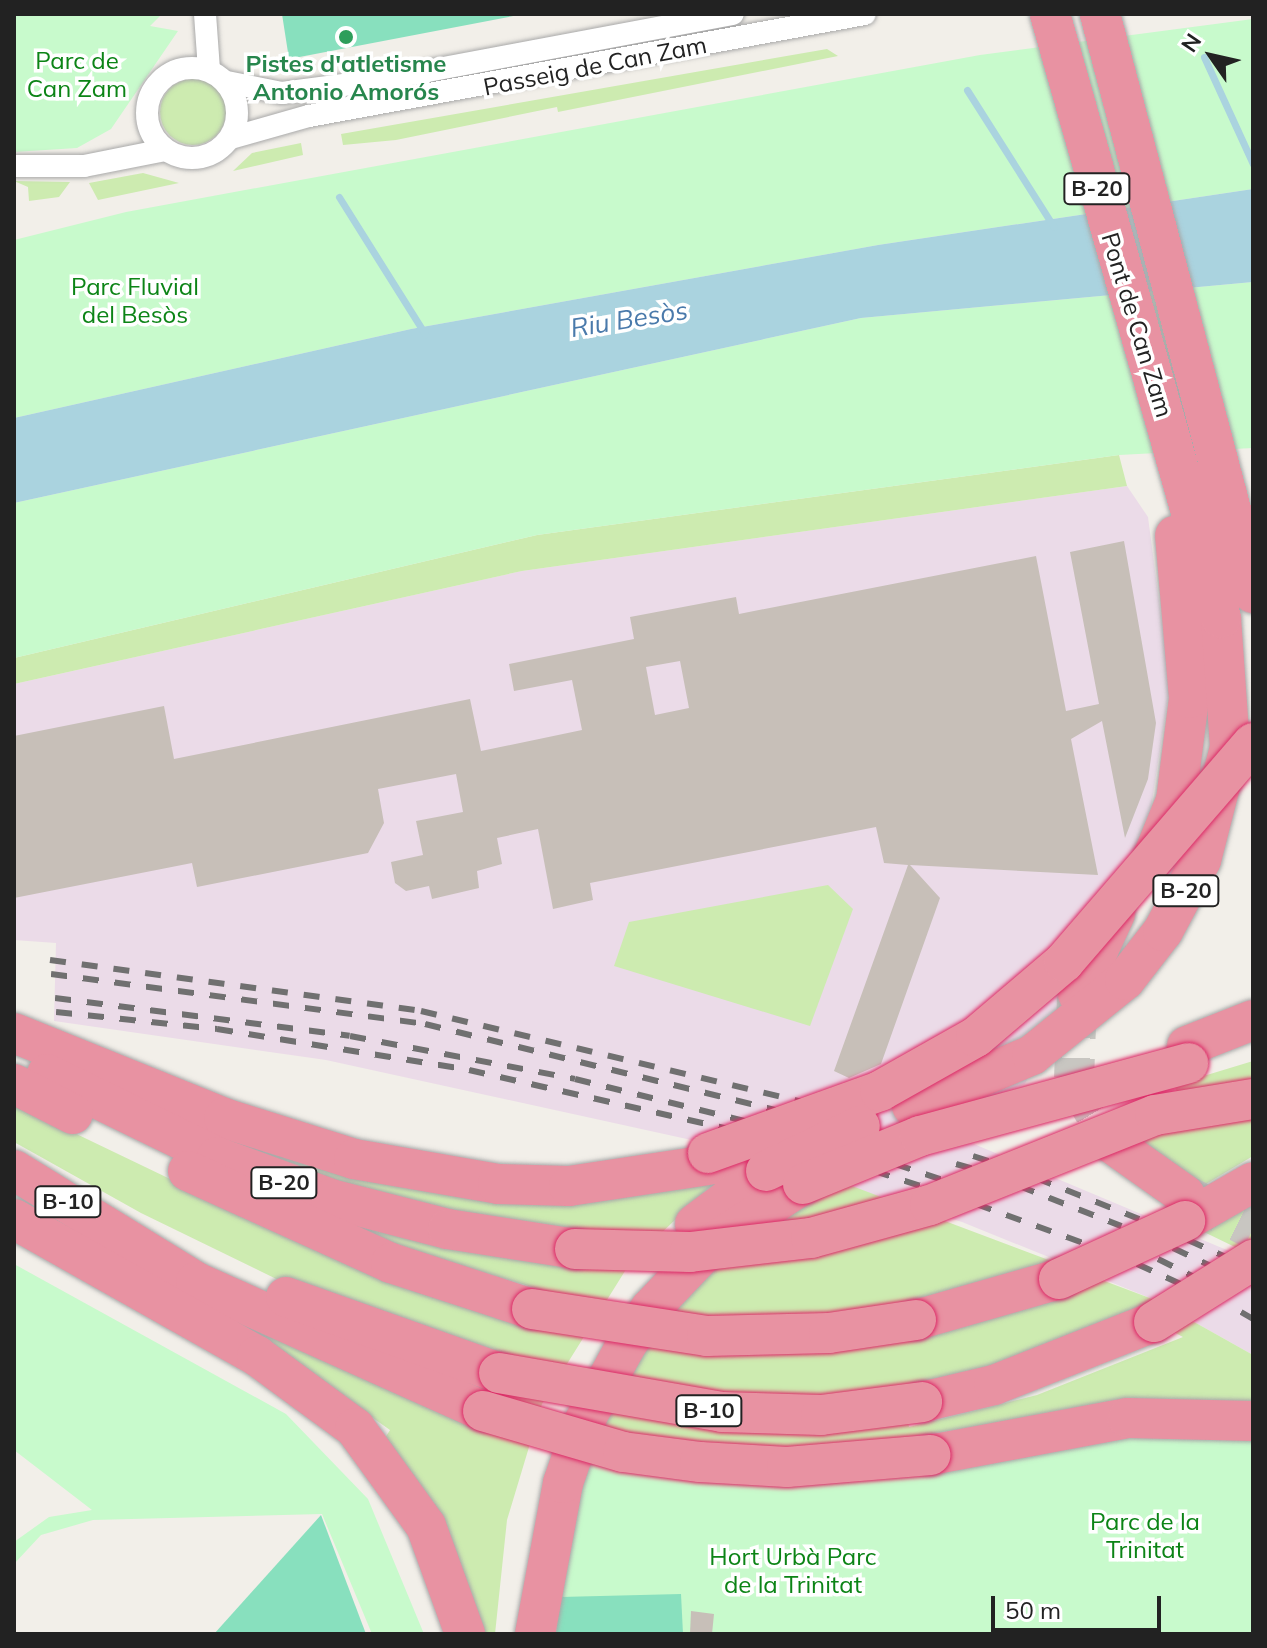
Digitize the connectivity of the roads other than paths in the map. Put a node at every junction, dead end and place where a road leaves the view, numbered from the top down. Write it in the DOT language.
graph roads {
  1 [pos="733,14"];
  2 [pos="865,14"];
  3 [pos="1050,14"];
  4 [pos="1100,14"];
  5 [pos="204,17"];
  6 [pos="208,73"];
  7 [pos="231,138"];
  8 [pos="165,150"];
  9 [pos="14,166"];
  10 [pos="1212,420"];
  11 [pos="1253,501"];
  12 [pos="1217,540"];
  13 [pos="1253,593"];
  14 [pos="1253,743"];
  15 [pos="1078,994"];
  16 [pos="1253,1020"];
  17 [pos="14,1033"];
  18 [pos="1253,1043"];
  19 [pos="1187,1054"];
  20 [pos="14,1057"];
  21 [pos="14,1084"];
  22 [pos="1253,1099"];
  23 [pos="835,1135"];
  24 [pos="1114,1145"];
  25 [pos="718,1157"];
  26 [pos="14,1170"];
  27 [pos="1253,1182"];
  28 [pos="1185,1208"];
  29 [pos="14,1219"];
  30 [pos="122,1233"];
  31 [pos="1253,1260"];
  32 [pos="1253,1283"];
  33 [pos="1150,1326"];
  34 [pos="1253,1421"];
  35 [pos="465,1634"];
  36 [pos="514,1634"];
  37 [pos="535,1634"];
  1 -- 6 [label="street, Passeig de Can Zam"];
  2 -- 7 [label="street, Passeig de Can Zam"];
  3 -- 12 [label="highway, Pont de Can Zam / B-20"];
  4 -- 10 [label="highway, Pont de Can Zam / B-20"];
  5 -- 6 [label="street"];
  6 -- 7 [label="street"];
  6 -- 8 [label="street"];
  7 -- 8 [label="street"];
  8 -- 9 [label="street"];
  10 -- 11 [label="highway"];
  10 -- 12 [label="highway"];
  12 -- 13 [label="highway, B-20"];
  12 -- 15 [label="highway"];
  12 -- 23 [label="highway, B-20, bridge"];
  14 -- 25 [label="highway, bridge"];
  16 -- 19 [label="highway"];
  17 -- 25 [label="highway"];
  18 -- 19 [label="highway"];
  19 -- 37 [label="highway, bridge"];
  20 -- 22 [label="highway, B-20, bridge"];
  21 -- 28 [label="highway, bridge"];
  23 -- 25 [label="highway"];
  23 -- 36 [label="highway, B-20, bridge"];
  24 -- 28 [label="highway"];
  26 -- 30 [label="highway, B-10"];
  27 -- 28 [label="highway"];
  29 -- 35 [label="highway"];
  30 -- 33 [label="highway, B-10, bridge"];
  30 -- 34 [label="highway, bridge"];
  31 -- 33 [label="highway, B-10, bridge"];
  32 -- 33 [label="highway"];
}
